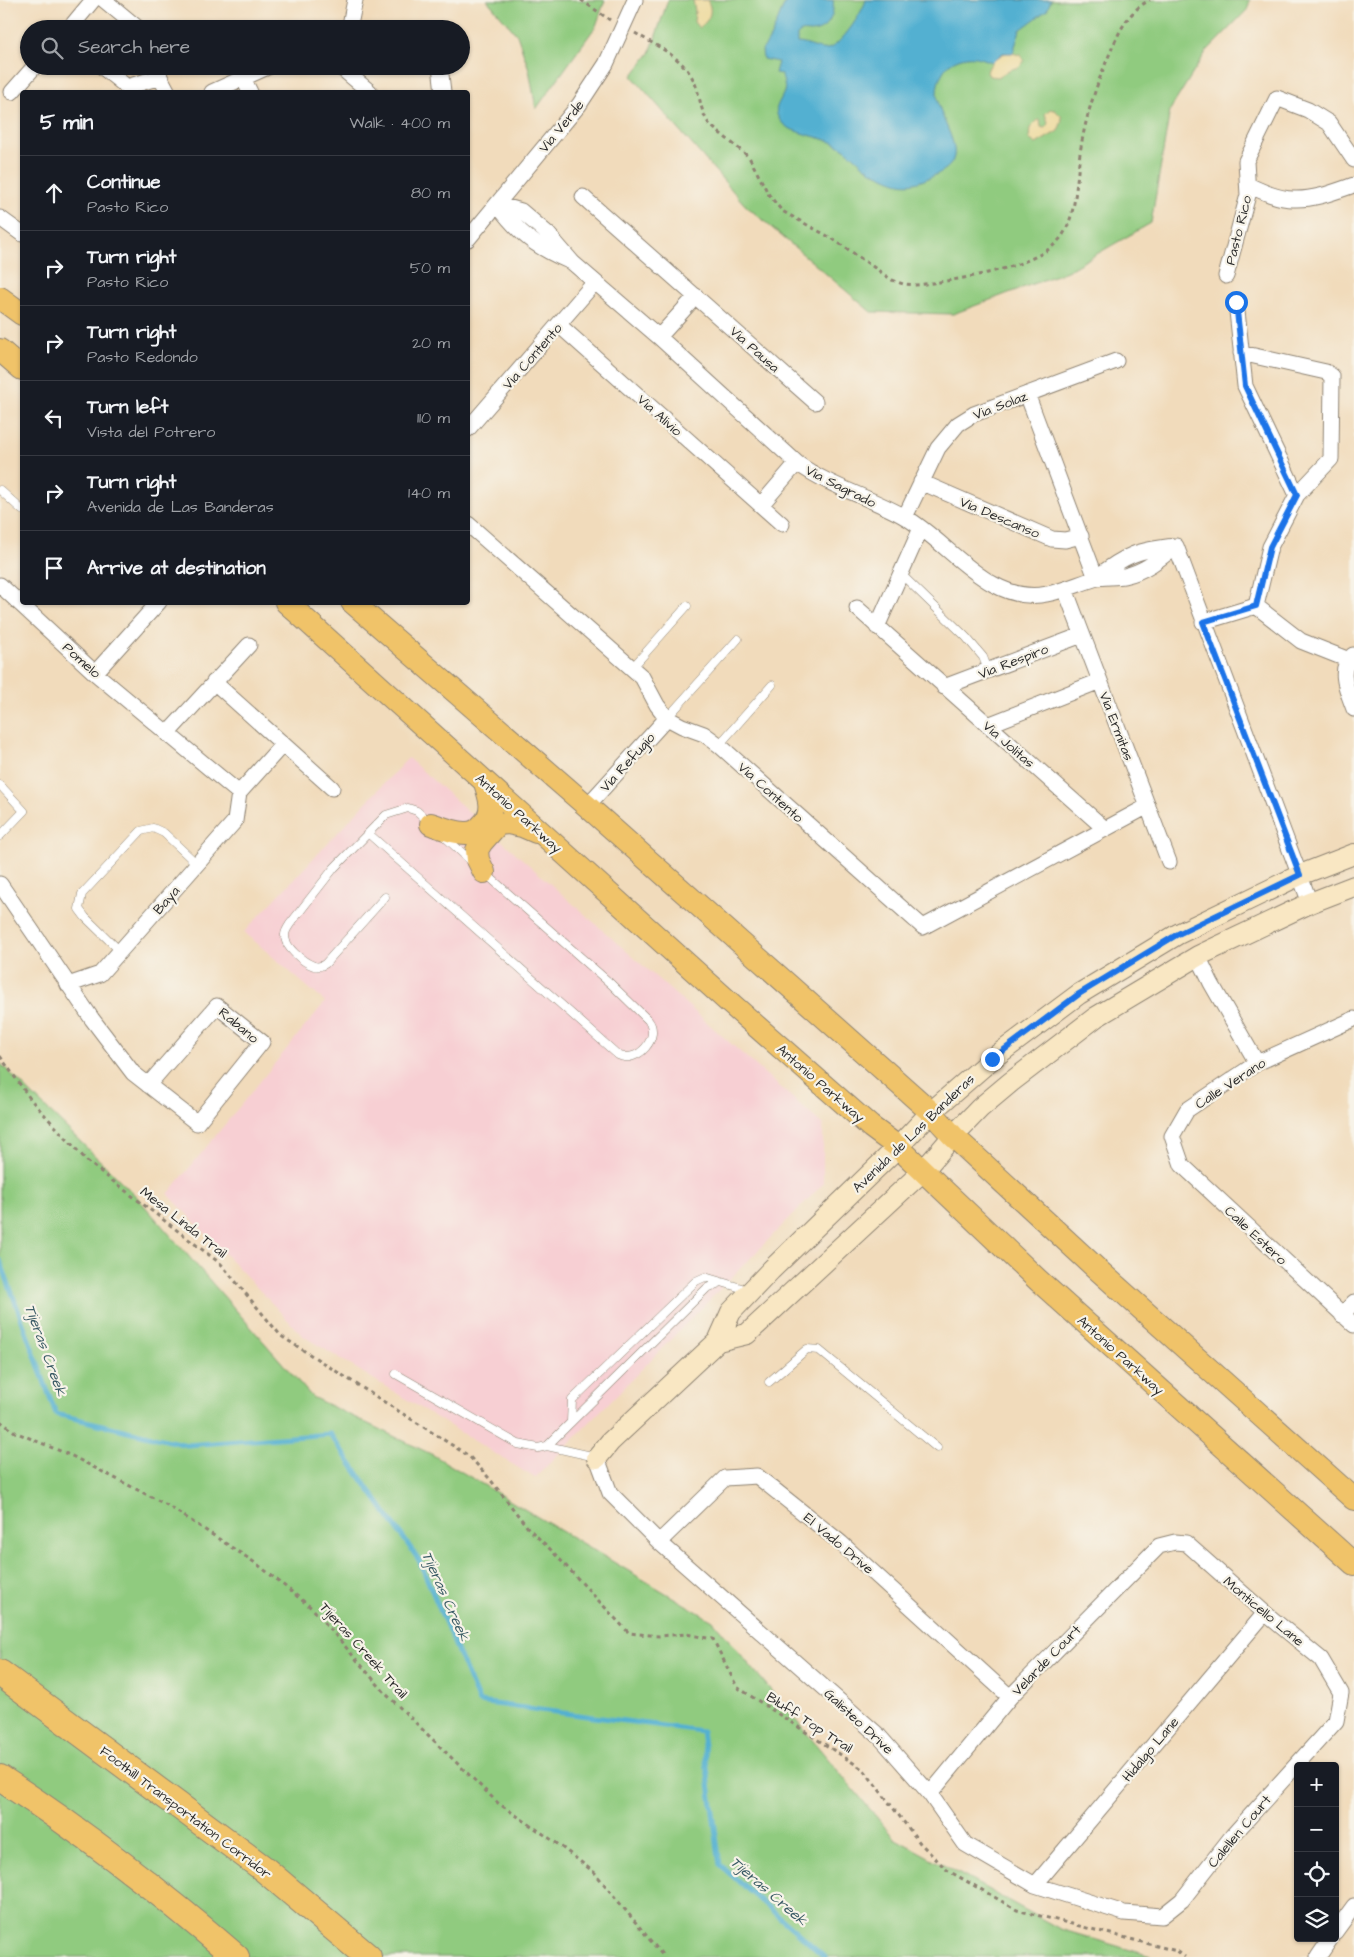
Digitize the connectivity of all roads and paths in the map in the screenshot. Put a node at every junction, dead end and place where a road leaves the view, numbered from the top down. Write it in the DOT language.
graph roads {
  1 [pos="93,0"];
  2 [pos="104,0"];
  3 [pos="355,0"];
  4 [pos="581,0"];
  5 [pos="635,0"];
  6 [pos="1150,0"];
  7 [pos="76,20"];
  8 [pos="129,20"];
  9 [pos="354,20"];
  10 [pos="624,27"];
  11 [pos="27,75"];
  12 [pos="112,75"];
  13 [pos="153,75"];
  14 [pos="160,75"];
  15 [pos="250,75"];
  16 [pos="350,75"];
  17 [pos="441,75"];
  18 [pos="243,78"];
  19 [pos="167,90"];
  20 [pos="216,90"];
  21 [pos="249,90"];
  22 [pos="368,90"];
  23 [pos="443,90"];
  24 [pos="12,92"];
  25 [pos="1354,160"];
  26 [pos="1248,185"];
  27 [pos="1354,185"];
  28 [pos="583,196"];
  29 [pos="497,204"];
  30 [pos="0,218"];
  31 [pos="20,233"];
  32 [pos="470,237"];
  33 [pos="1226,276"];
  34 [pos="595,282"];
  35 [pos="696,296"];
  36 [pos="0,298"];
  37 [pos="1236,302"];
  38 [pos="20,313"];
  39 [pos="559,325"];
  40 [pos="659,337"];
  41 [pos="0,350"];
  42 [pos="1242,353"];
  43 [pos="1116,361"];
  44 [pos="20,367"];
  45 [pos="1028,394"];
  46 [pos="815,402"];
  47 [pos="470,427"];
  48 [pos="797,463"];
  49 [pos="920,482"];
  50 [pos="0,490"];
  51 [pos="1297,495"];
  52 [pos="761,505"];
  53 [pos="20,508"];
  54 [pos="905,517"];
  55 [pos="782,524"];
  56 [pos="470,526"];
  57 [pos="921,528"];
  58 [pos="1081,536"];
  59 [pos="900,573"];
  60 [pos="1096,578"];
  61 [pos="0,585"];
  62 [pos="1064,589"];
  63 [pos="20,600"];
  64 [pos="27,605"];
  65 [pos="156,605"];
  66 [pos="289,605"];
  67 [pos="355,605"];
  68 [pos="687,606"];
  69 [pos="1256,606"];
  70 [pos="857,608"];
  71 [pos="1203,622"];
  72 [pos="877,627"];
  73 [pos="1082,634"];
  74 [pos="738,639"];
  75 [pos="249,645"];
  76 [pos="1352,659"];
  77 [pos="632,668"];
  78 [pos="988,670"];
  79 [pos="95,672"];
  80 [pos="1100,681"];
  81 [pos="214,682"];
  82 [pos="772,685"];
  83 [pos="944,687"];
  84 [pos="1354,709"];
  85 [pos="667,718"];
  86 [pos="988,725"];
  87 [pos="166,734"];
  88 [pos="283,744"];
  89 [pos="719,745"];
  90 [pos="486,783"];
  91 [pos="0,786"];
  92 [pos="332,788"];
  93 [pos="239,793"];
  94 [pos="587,806"];
  95 [pos="1148,806"];
  96 [pos="431,824"];
  97 [pos="1104,828"];
  98 [pos="369,834"];
  99 [pos="543,835"];
  100 [pos="0,836"];
  101 [pos="1354,854"];
  102 [pos="1169,862"];
  103 [pos="197,864"];
  104 [pos="484,872"];
  105 [pos="1300,875"];
  106 [pos="0,884"];
  107 [pos="1354,886"];
  108 [pos="385,897"];
  109 [pos="1310,903"];
  110 [pos="121,952"];
  111 [pos="1198,956"];
  112 [pos="68,985"];
  113 [pos="1354,1019"];
  114 [pos="0,1056"];
  115 [pos="1256,1063"];
  116 [pos="148,1085"];
  117 [pos="931,1112"];
  118 [pos="953,1136"];
  119 [pos="1172,1136"];
  120 [pos="898,1147"];
  121 [pos="923,1172"];
  122 [pos="719,1283"];
  123 [pos="750,1291"];
  124 [pos="1354,1302"];
  125 [pos="1342,1315"];
  126 [pos="1354,1325"];
  127 [pos="718,1341"];
  128 [pos="396,1374"];
  129 [pos="769,1382"];
  130 [pos="0,1421"];
  131 [pos="571,1422"];
  132 [pos="547,1446"];
  133 [pos="937,1448"];
  134 [pos="469,1456"];
  135 [pos="598,1458"];
  136 [pos="1354,1499"];
  137 [pos="658,1542"];
  138 [pos="1175,1542"];
  139 [pos="1354,1564"];
  140 [pos="1265,1613"];
  141 [pos="0,1673"];
  142 [pos="1341,1693"];
  143 [pos="1010,1697"];
  144 [pos="0,1778"];
  145 [pos="930,1794"];
  146 [pos="1035,1885"];
  147 [pos="1354,1906"];
  148 [pos="1162,1916"];
  149 [pos="1339,1927"];
  150 [pos="1328,1942"];
  151 [pos="236,1957"];
  152 [pos="368,1957"];
  153 [pos="664,1957"];
  154 [pos="1185,1957"];
  155 [pos="1318,1957"];
  1 -- 7 [label="street"];
  2 -- 8 [label="street"];
  3 -- 9 [label="street"];
  4 -- 10 [label="path"];
  5 -- 10 [label="street, Via Verde"];
  6 -- 10 [label="path"];
  10 -- 29 [label="street, Via Verde"];
  11 -- 24 [label="street"];
  12 -- 13 [label="street"];
  14 -- 19 [label="street"];
  15 -- 18 [label="street"];
  16 -- 22 [label="street"];
  17 -- 23 [label="street"];
  18 -- 20 [label="street"];
  18 -- 21 [label="street"];
  25 -- 26 [label="street, Pasto Rico"];
  26 -- 27 [label="street, Pasto Rico"];
  26 -- 33 [label="street, Pasto Rico"];
  28 -- 35 [label="street, Via Pausa"];
  29 -- 32 [label="street, Via Verde"];
  29 -- 34 [label="street, Via Sagrado"];
  30 -- 31 [label="street"];
  34 -- 39 [label="street, Via Contento"];
  34 -- 40 [label="street, Via Sagrado"];
  35 -- 40 [label="street"];
  35 -- 46 [label="street, Via Pausa"];
  36 -- 38 [label="main road"];
  37 -- 42 [label="street"];
  39 -- 47 [label="street, Via Contento"];
  39 -- 52 [label="street, Via Alivio"];
  40 -- 48 [label="street, Via Sagrado"];
  41 -- 44 [label="main road"];
  42 -- 51 [label="street"];
  42 -- 51 [label="street"];
  43 -- 45 [label="street, Via Solaz"];
  45 -- 49 [label="street, Via Solaz"];
  45 -- 58 [label="street"];
  48 -- 52 [label="street"];
  48 -- 54 [label="street, Via Sagrado"];
  49 -- 54 [label="street, Via Solaz"];
  49 -- 58 [label="street, Via Descanso"];
  50 -- 53 [label="lane"];
  51 -- 69 [label="street"];
  52 -- 55 [label="street, Via Alivio"];
  54 -- 57 [label="street, Via Sagrado"];
  56 -- 77 [label="street"];
  57 -- 59 [label="street"];
  57 -- 62 [label="street, Via Sagrado"];
  58 -- 60 [label="street"];
  59 -- 72 [label="street"];
  59 -- 78 [label="lane"];
  60 -- 62 [label="street, Via Sagrado"];
  60 -- 71 [label="street, Via Sagrado"];
  61 -- 63 [label="street, Pomelo"];
  62 -- 73 [label="street, Via Ermitas"];
  64 -- 79 [label="street, Pomelo"];
  65 -- 79 [label="street"];
  66 -- 90 [label="main road, Antonio Parkway"];
  67 -- 94 [label="main road"];
  68 -- 77 [label="lane"];
  69 -- 71 [label="street"];
  69 -- 76 [label="street"];
  70 -- 72 [label="street, Via Jolitas"];
  71 -- 105 [label="street"];
  72 -- 83 [label="street, Via Jolitas"];
  73 -- 78 [label="street, Via Respiro"];
  73 -- 80 [label="street, Via Ermitas"];
  74 -- 85 [label="lane"];
  75 -- 81 [label="street"];
  76 -- 84 [label="street"];
  77 -- 85 [label="street"];
  78 -- 83 [label="street, Via Respiro"];
  79 -- 87 [label="street, Pomelo"];
  80 -- 86 [label="street"];
  80 -- 95 [label="street, Via Ermitas"];
  81 -- 87 [label="street"];
  81 -- 88 [label="street"];
  82 -- 89 [label="lane"];
  83 -- 86 [label="street, Via Jolitas"];
  85 -- 89 [label="street, Via Contento"];
  85 -- 94 [label="street, Via Refugio"];
  86 -- 97 [label="street, Via Jolitas"];
  87 -- 93 [label="street, Pomelo"];
  88 -- 92 [label="street"];
  88 -- 93 [label="street"];
  89 -- 97 [label="street, Via Contento"];
  90 -- 96 [label="main road"];
  90 -- 99 [label="main road, Antonio Parkway"];
  91 -- 100 [label="lane"];
  93 -- 103 [label="street, Baya"];
  94 -- 117 [label="main road"];
  95 -- 97 [label="street"];
  95 -- 102 [label="street, Via Ermitas"];
  96 -- 98 [label="lane"];
  96 -- 104 [label="lane"];
  98 -- 104 [label="lane"];
  98 -- 108 [label="lane"];
  99 -- 104 [label="main road"];
  99 -- 120 [label="main road, Antonio Parkway"];
  101 -- 105 [label="main road, Avenida de Las Banderas"];
  103 -- 110 [label="street, Baya"];
  103 -- 110 [label="lane"];
  105 -- 109 [label="street"];
  105 -- 117 [label="main road, Avenida de Las Banderas"];
  106 -- 112 [label="street, Rabano"];
  107 -- 109 [label="main road, Avenida de Las Banderas"];
  109 -- 111 [label="main road, Avenida de Las Banderas"];
  110 -- 112 [label="street, Baya"];
  111 -- 115 [label="street"];
  111 -- 118 [label="main road, Avenida de Las Banderas"];
  112 -- 116 [label="street, Rabano"];
  113 -- 115 [label="street, Calle Verano"];
  114 -- 134 [label="path, Mesa Linda Trail"];
  115 -- 119 [label="street, Calle Verano"];
  116 -- 116 [label="street, Rabano"];
  117 -- 118 [label="main road"];
  117 -- 120 [label="main road, Avenida de Las Banderas"];
  118 -- 121 [label="main road, Avenida de Las Banderas"];
  118 -- 136 [label="main road"];
  119 -- 125 [label="street, Calle Estero"];
  120 -- 121 [label="main road, Antonio Parkway"];
  120 -- 123 [label="main road, Avenida de Las Banderas"];
  121 -- 127 [label="main road, Avenida de Las Banderas"];
  121 -- 139 [label="main road, Antonio Parkway"];
  122 -- 123 [label="lane"];
  122 -- 131 [label="lane"];
  122 -- 131 [label="lane"];
  123 -- 127 [label="main road, Avenida de Las Banderas"];
  124 -- 125 [label="street"];
  125 -- 126 [label="street, Calle Estero"];
  127 -- 135 [label="main road, Avenida de Las Banderas"];
  128 -- 132 [label="lane"];
  129 -- 133 [label="lane"];
  130 -- 153 [label="path, Tijeras Creek Trail"];
  131 -- 132 [label="lane"];
  132 -- 135 [label="lane"];
  134 -- 154 [label="path, Bluff Top Trail"];
  135 -- 137 [label="street, Galisteo Drive"];
  137 -- 143 [label="street, El Vado Drive"];
  137 -- 145 [label="street, Galisteo Drive"];
  138 -- 140 [label="street, Monticello Lane"];
  138 -- 143 [label="street, Velarde Court"];
  140 -- 142 [label="street, Monticello Lane"];
  140 -- 146 [label="street, Hidalgo Lane"];
  141 -- 152 [label="highway, Foothill Transportation Corridor"];
  142 -- 148 [label="street, Calellen Court"];
  143 -- 145 [label="street, Velarde Court"];
  144 -- 151 [label="highway"];
  145 -- 146 [label="street, Galisteo Drive"];
  146 -- 148 [label="street, Galisteo Drive"];
  147 -- 149 [label="street"];
  150 -- 155 [label="street"];
}
